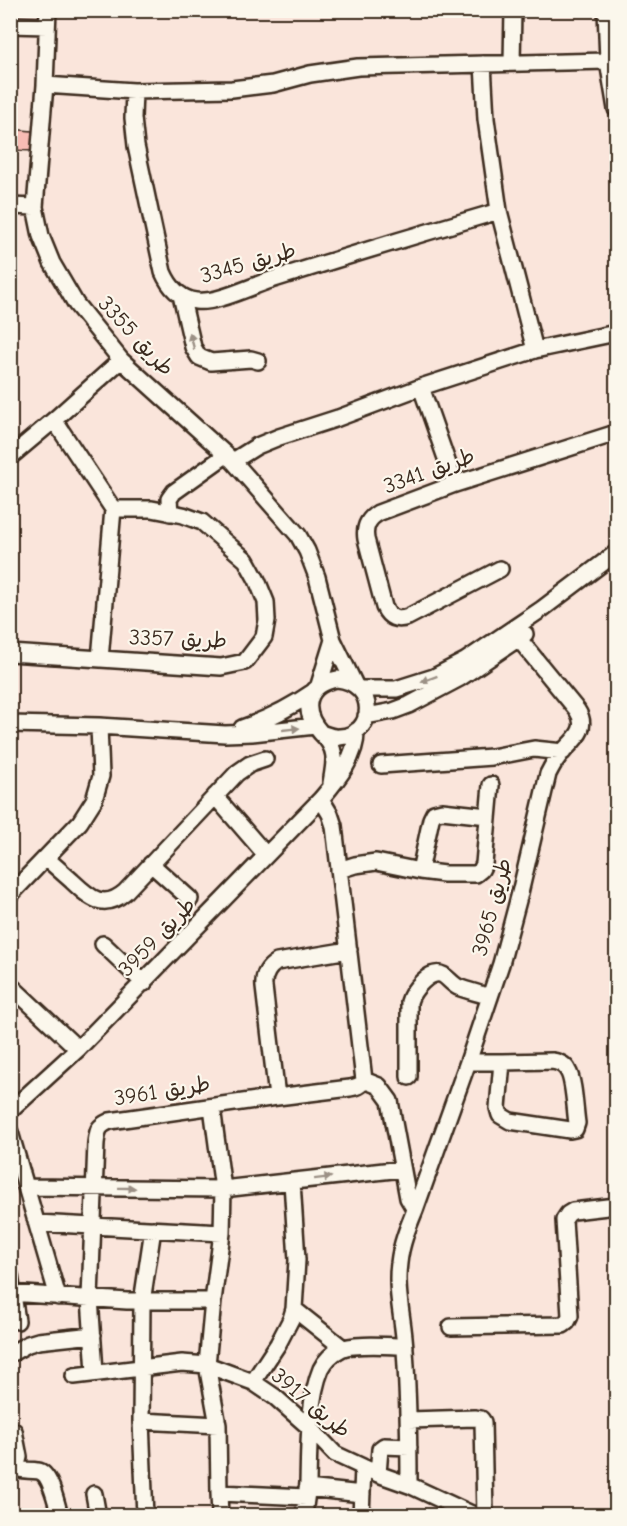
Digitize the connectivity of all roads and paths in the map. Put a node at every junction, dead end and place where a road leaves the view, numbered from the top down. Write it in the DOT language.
graph roads {
  1 [pos="48,10"];
  2 [pos="513,10"];
  3 [pos="606,10"];
  4 [pos="10,25"];
  5 [pos="47,27"];
  6 [pos="608,61"];
  7 [pos="512,63"];
  8 [pos="483,64"];
  9 [pos="45,85"];
  10 [pos="134,91"];
  11 [pos="616,109"];
  12 [pos="10,206"];
  13 [pos="35,207"];
  14 [pos="499,211"];
  15 [pos="181,295"];
  16 [pos="616,333"];
  17 [pos="535,350"];
  18 [pos="121,360"];
  19 [pos="258,361"];
  20 [pos="421,387"];
  21 [pos="54,420"];
  22 [pos="616,433"];
  23 [pos="10,457"];
  24 [pos="230,458"];
  25 [pos="455,484"];
  26 [pos="113,509"];
  27 [pos="170,513"];
  28 [pos="616,553"];
  29 [pos="616,566"];
  30 [pos="500,569"];
  31 [pos="518,638"];
  32 [pos="333,640"];
  33 [pos="10,652"];
  34 [pos="100,659"];
  35 [pos="358,686"];
  36 [pos="316,688"];
  37 [pos="366,716"];
  38 [pos="10,724"];
  39 [pos="99,726"];
  40 [pos="318,730"];
  41 [pos="356,731"];
  42 [pos="225,734"];
  43 [pos="563,752"];
  44 [pos="265,759"];
  45 [pos="381,765"];
  46 [pos="491,785"];
  47 [pos="326,794"];
  48 [pos="215,796"];
  49 [pos="309,811"];
  50 [pos="488,816"];
  51 [pos="335,838"];
  52 [pos="266,855"];
  53 [pos="46,858"];
  54 [pos="151,864"];
  55 [pos="339,870"];
  56 [pos="420,871"];
  57 [pos="10,895"];
  58 [pos="190,899"];
  59 [pos="103,944"];
  60 [pos="349,950"];
  61 [pos="144,983"];
  62 [pos="10,985"];
  63 [pos="490,997"];
  64 [pos="78,1050"];
  65 [pos="468,1062"];
  66 [pos="502,1062"];
  67 [pos="409,1077"];
  68 [pos="364,1080"];
  69 [pos="277,1097"];
  70 [pos="212,1107"];
  71 [pos="10,1112"];
  72 [pos="10,1132"];
  73 [pos="402,1169"];
  74 [pos="292,1182"];
  75 [pos="26,1187"];
  76 [pos="93,1188"];
  77 [pos="223,1189"];
  78 [pos="616,1206"];
  79 [pos="415,1210"];
  80 [pos="37,1223"];
  81 [pos="93,1226"];
  82 [pos="153,1229"];
  83 [pos="222,1233"];
  84 [pos="10,1275"];
  85 [pos="12,1293"];
  86 [pos="58,1297"];
  87 [pos="90,1298"];
  88 [pos="213,1301"];
  89 [pos="142,1302"];
  90 [pos="294,1309"];
  91 [pos="17,1321"];
  92 [pos="451,1328"];
  93 [pos="93,1335"];
  94 [pos="405,1346"];
  95 [pos="343,1348"];
  96 [pos="10,1354"];
  97 [pos="207,1365"];
  98 [pos="141,1367"];
  99 [pos="95,1372"];
  100 [pos="74,1376"];
  101 [pos="253,1382"];
  102 [pos="409,1420"];
  103 [pos="141,1421"];
  104 [pos="219,1425"];
  105 [pos="310,1428"];
  106 [pos="14,1431"];
  107 [pos="409,1447"];
  108 [pos="363,1467"];
  109 [pos="13,1468"];
  110 [pos="378,1474"];
  111 [pos="409,1485"];
  112 [pos="307,1492"];
  113 [pos="219,1493"];
  114 [pos="94,1494"];
  115 [pos="362,1494"];
  116 [pos="60,1515"];
  117 [pos="98,1515"];
  118 [pos="145,1515"];
  119 [pos="220,1515"];
  120 [pos="304,1515"];
  121 [pos="361,1515"];
  122 [pos="476,1515"];
  123 [pos="484,1515"];
  1 -- 5 [label="street, طريق 3355"];
  2 -- 7 [label="street"];
  3 -- 6 [label="street"];
  4 -- 5 [label="street"];
  5 -- 9 [label="street, طريق 3355"];
  6 -- 7 [label="street"];
  6 -- 11 [label="street"];
  7 -- 8 [label="street"];
  8 -- 10 [label="street"];
  8 -- 14 [label="street"];
  9 -- 10 [label="street"];
  9 -- 13 [label="street, طريق 3355"];
  10 -- 15 [label="street, طريق 3345"];
  12 -- 13 [label="street"];
  13 -- 18 [label="street, طريق 3355"];
  14 -- 15 [label="street, طريق 3345"];
  14 -- 17 [label="street"];
  19 -- 15 [label="street, one-way"];
  16 -- 17 [label="street"];
  17 -- 20 [label="street"];
  18 -- 21 [label="street"];
  18 -- 24 [label="street, طريق 3355"];
  20 -- 24 [label="street"];
  20 -- 25 [label="street"];
  21 -- 23 [label="street"];
  21 -- 26 [label="street"];
  22 -- 25 [label="street, طريق 3341"];
  24 -- 27 [label="street"];
  24 -- 32 [label="street, طريق 3355"];
  25 -- 30 [label="street, طريق 3341"];
  26 -- 27 [label="street, طريق 3357"];
  26 -- 34 [label="street, طريق 3357"];
  27 -- 34 [label="street, طريق 3357"];
  28 -- 35 [label="street, one-way"];
  29 -- 31 [label="street"];
  31 -- 37 [label="street"];
  31 -- 43 [label="street, طريق 3965"];
  32 -- 35 [label="street, طريق 3355"];
  32 -- 36 [label="street"];
  33 -- 34 [label="street, طريق 3357"];
  35 -- 36 [label="street"];
  35 -- 37 [label="street"];
  36 -- 40 [label="street"];
  36 -- 42 [label="street"];
  37 -- 41 [label="street"];
  38 -- 39 [label="street"];
  39 -- 42 [label="street"];
  39 -- 53 [label="street"];
  40 -- 41 [label="street"];
  42 -- 40 [label="street, one-way"];
  40 -- 47 [label="street"];
  41 -- 47 [label="street, طريق 3959"];
  43 -- 45 [label="street"];
  43 -- 63 [label="street, طريق 3965"];
  44 -- 48 [label="street"];
  46 -- 50 [label="street"];
  47 -- 49 [label="street, طريق 3959"];
  47 -- 51 [label="street"];
  48 -- 52 [label="street"];
  48 -- 54 [label="street"];
  49 -- 51 [label="street"];
  49 -- 52 [label="street, طريق 3959"];
  50 -- 56 [label="street"];
  50 -- 56 [label="street"];
  51 -- 55 [label="street"];
  52 -- 61 [label="street, طريق 3959"];
  53 -- 54 [label="street"];
  53 -- 57 [label="street"];
  54 -- 58 [label="street"];
  55 -- 56 [label="street"];
  55 -- 60 [label="street"];
  59 -- 61 [label="street"];
  60 -- 68 [label="street"];
  60 -- 69 [label="street"];
  61 -- 64 [label="street, طريق 3959"];
  62 -- 64 [label="street"];
  63 -- 65 [label="street, طريق 3965"];
  63 -- 67 [label="street"];
  64 -- 71 [label="street, طريق 3959"];
  65 -- 66 [label="street"];
  65 -- 79 [label="street, طريق 3965"];
  66 -- 66 [label="street"];
  68 -- 69 [label="street, طريق 3961"];
  68 -- 73 [label="street"];
  69 -- 70 [label="street, طريق 3961"];
  70 -- 76 [label="street, طريق 3961"];
  70 -- 77 [label="street"];
  72 -- 75 [label="street"];
  74 -- 73 [label="street, one-way"];
  73 -- 79 [label="street"];
  74 -- 77 [label="street"];
  74 -- 90 [label="street"];
  75 -- 76 [label="street"];
  75 -- 80 [label="street"];
  76 -- 77 [label="street, one-way"];
  76 -- 81 [label="street, طريق 3961"];
  77 -- 83 [label="street"];
  78 -- 92 [label="street"];
  79 -- 94 [label="street"];
  80 -- 81 [label="street"];
  80 -- 86 [label="street"];
  81 -- 82 [label="street"];
  81 -- 87 [label="street, طريق 3961"];
  82 -- 83 [label="street"];
  82 -- 89 [label="street"];
  83 -- 88 [label="street"];
  84 -- 85 [label="street"];
  85 -- 86 [label="street"];
  85 -- 91 [label="street"];
  86 -- 87 [label="street"];
  87 -- 89 [label="street"];
  87 -- 93 [label="street, طريق 3961"];
  88 -- 89 [label="street"];
  88 -- 97 [label="street"];
  89 -- 98 [label="street"];
  90 -- 95 [label="street"];
  90 -- 101 [label="street"];
  93 -- 96 [label="street"];
  93 -- 99 [label="street, طريق 3961"];
  94 -- 95 [label="street"];
  94 -- 102 [label="street"];
  95 -- 105 [label="street"];
  97 -- 98 [label="street, طريق 3917"];
  97 -- 101 [label="street, طريق 3917"];
  97 -- 104 [label="street"];
  98 -- 99 [label="street, طريق 3917"];
  98 -- 103 [label="street"];
  99 -- 100 [label="street, طريق 3917"];
  101 -- 105 [label="street, طريق 3917"];
  102 -- 107 [label="street"];
  102 -- 123 [label="street"];
  103 -- 104 [label="street"];
  103 -- 118 [label="street"];
  104 -- 113 [label="street"];
  105 -- 108 [label="street, طريق 3917"];
  105 -- 112 [label="street"];
  106 -- 109 [label="street"];
  107 -- 110 [label="street"];
  107 -- 111 [label="street"];
  108 -- 110 [label="street, طريق 3917"];
  108 -- 115 [label="street"];
  109 -- 116 [label="street"];
  110 -- 111 [label="street, طريق 3917"];
  111 -- 122 [label="street, طريق 3917"];
  112 -- 113 [label="street"];
  112 -- 115 [label="street"];
  112 -- 120 [label="street"];
  113 -- 119 [label="street"];
  114 -- 117 [label="street"];
  115 -- 121 [label="street"];
}
